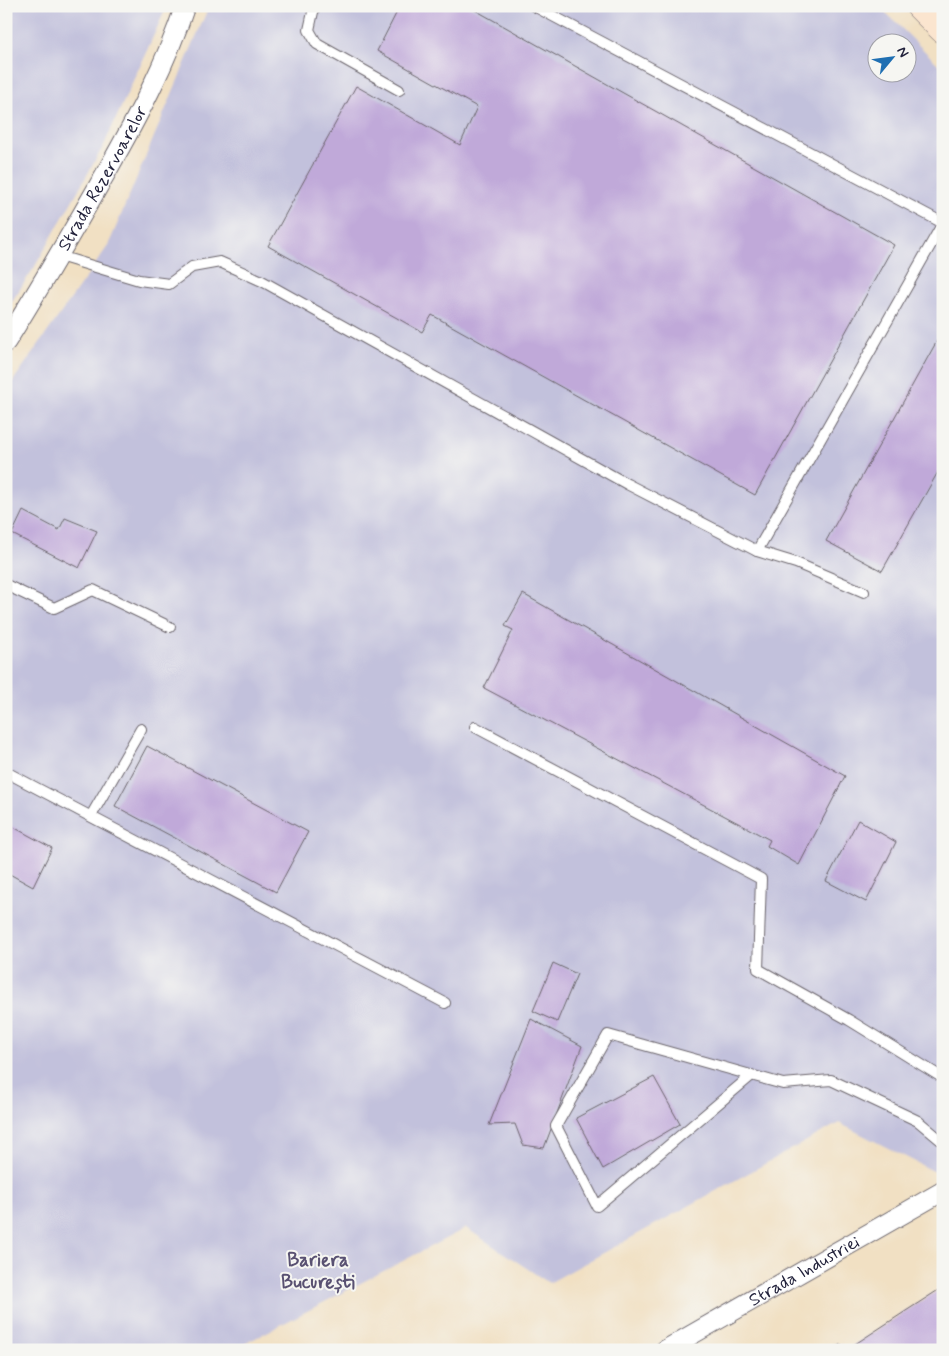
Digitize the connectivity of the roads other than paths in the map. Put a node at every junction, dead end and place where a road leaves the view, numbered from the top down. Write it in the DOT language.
graph roads {
  1 [pos="185,6"];
  2 [pos="316,6"];
  3 [pos="534,6"];
  4 [pos="920,6"];
  5 [pos="943,29"];
  6 [pos="399,90"];
  7 [pos="943,223"];
  8 [pos="59,256"];
  9 [pos="6,342"];
  10 [pos="758,551"];
  11 [pos="6,585"];
  12 [pos="864,592"];
  13 [pos="170,627"];
  14 [pos="475,726"];
  15 [pos="140,729"];
  16 [pos="6,772"];
  17 [pos="91,816"];
  18 [pos="445,1003"];
  19 [pos="752,1075"];
  20 [pos="943,1078"];
  21 [pos="943,1142"];
  22 [pos="943,1191"];
  23 [pos="688,1344"];
  24 [pos="665,1350"];
  1 -- 8 [label="street, Strada Rezervoarelor"];
  2 -- 6 [label="lane"];
  3 -- 7 [label="lane"];
  4 -- 5 [label="street"];
  7 -- 10 [label="lane"];
  8 -- 9 [label="street, Strada Rezervoarelor"];
  8 -- 10 [label="lane"];
  10 -- 12 [label="lane"];
  11 -- 13 [label="lane"];
  14 -- 20 [label="lane"];
  15 -- 17 [label="lane"];
  16 -- 17 [label="lane"];
  17 -- 18 [label="lane"];
  19 -- 19 [label="lane"];
  19 -- 21 [label="lane"];
  22 -- 23 [label="street, Strada Industriei"];
  23 -- 24 [label="street, Strada Industriei"];
}
